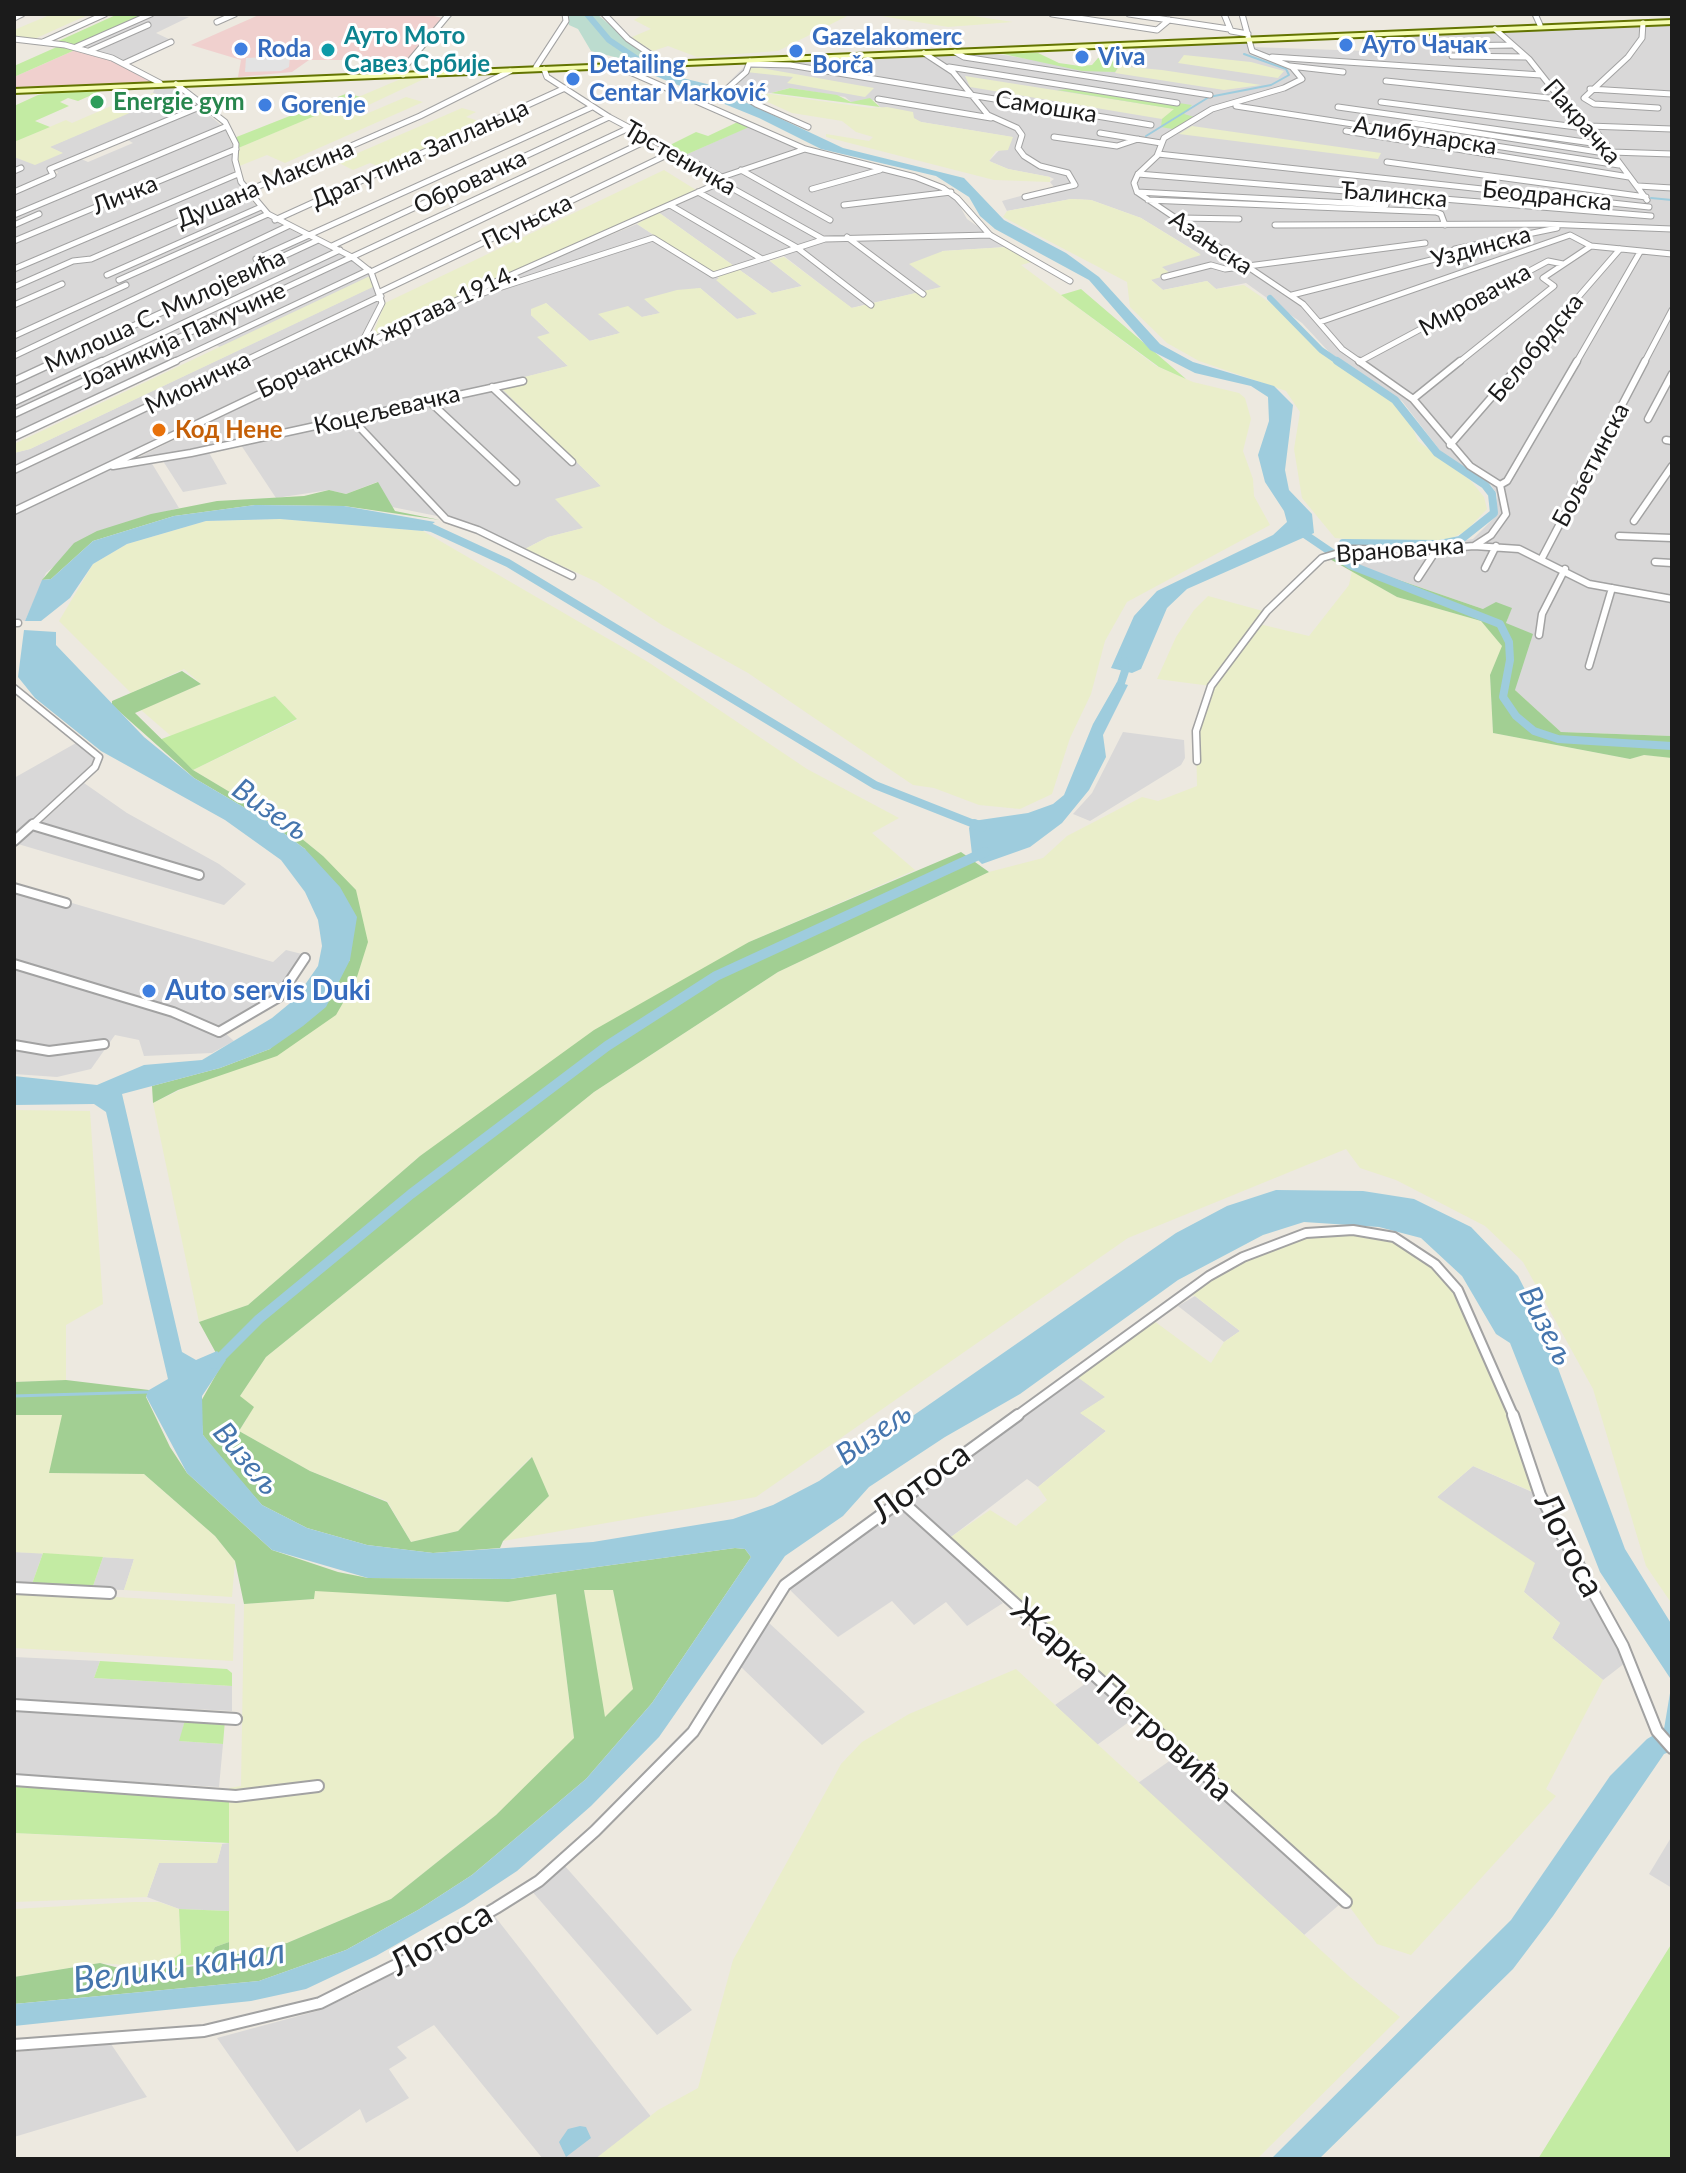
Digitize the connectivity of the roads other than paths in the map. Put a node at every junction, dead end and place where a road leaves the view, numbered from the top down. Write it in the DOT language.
graph roads {
  1 [pos="22,14"];
  2 [pos="105,14"];
  3 [pos="151,14"];
  4 [pos="235,14"];
  5 [pos="449,14"];
  6 [pos="565,14"];
  7 [pos="604,14"];
  8 [pos="1052,14"];
  9 [pos="1129,14"];
  10 [pos="1224,14"];
  11 [pos="1242,14"];
  12 [pos="1535,14"];
  13 [pos="14,18"];
  14 [pos="1169,20"];
  15 [pos="1672,21"];
  16 [pos="217,22"];
  17 [pos="1643,23"];
  18 [pos="148,25"];
  19 [pos="1540,25"];
  20 [pos="1229,29"];
  21 [pos="1495,29"];
  22 [pos="1247,37"];
  23 [pos="14,39"];
  24 [pos="42,42"];
  25 [pos="171,42"];
  26 [pos="1512,45"];
  27 [pos="1450,46"];
  28 [pos="76,48"];
  29 [pos="89,51"];
  30 [pos="955,52"];
  31 [pos="924,53"];
  32 [pos="1259,56"];
  33 [pos="1452,56"];
  34 [pos="1526,57"];
  35 [pos="662,62"];
  36 [pos="750,62"];
  37 [pos="125,63"];
  38 [pos="652,63"];
  39 [pos="620,65"];
  40 [pos="945,66"];
  41 [pos="1289,66"];
  42 [pos="540,68"];
  43 [pos="510,71"];
  44 [pos="1343,72"];
  45 [pos="403,74"];
  46 [pos="1541,75"];
  47 [pos="1386,81"];
  48 [pos="160,83"];
  49 [pos="176,84"];
  50 [pos="565,88"];
  51 [pos="1590,89"];
  52 [pos="14,90"];
  53 [pos="1672,94"];
  54 [pos="970,95"];
  55 [pos="1210,95"];
  56 [pos="878,99"];
  57 [pos="1559,99"];
  58 [pos="1381,102"];
  59 [pos="1177,103"];
  60 [pos="1231,104"];
  61 [pos="202,106"];
  62 [pos="592,107"];
  63 [pos="1338,107"];
  64 [pos="1658,108"];
  65 [pos="609,117"];
  66 [pos="991,118"];
  67 [pos="1409,122"];
  68 [pos="1151,125"];
  69 [pos="227,126"];
  70 [pos="808,127"];
  71 [pos="629,128"];
  72 [pos="1591,128"];
  73 [pos="1672,129"];
  74 [pos="1346,131"];
  75 [pos="1100,133"];
  76 [pos="1054,137"];
  77 [pos="650,139"];
  78 [pos="1138,139"];
  79 [pos="1161,143"];
  80 [pos="1606,145"];
  81 [pos="236,149"];
  82 [pos="805,149"];
  83 [pos="673,152"];
  84 [pos="1611,153"];
  85 [pos="1158,154"];
  86 [pos="1672,154"];
  87 [pos="1387,162"];
  88 [pos="1619,165"];
  89 [pos="21,168"];
  90 [pos="741,170"];
  91 [pos="880,170"];
  92 [pos="14,171"];
  93 [pos="238,174"];
  94 [pos="1138,174"];
  95 [pos="1629,177"];
  96 [pos="721,180"];
  97 [pos="1638,186"];
  98 [pos="1672,188"];
  99 [pos="812,189"];
  100 [pos="14,192"];
  101 [pos="247,192"];
  102 [pos="698,192"];
  103 [pos="951,192"];
  104 [pos="1137,192"];
  105 [pos="1025,197"];
  106 [pos="1646,197"];
  107 [pos="1143,200"];
  108 [pos="670,205"];
  109 [pos="844,205"];
  110 [pos="1391,205"];
  111 [pos="261,207"];
  112 [pos="1649,207"];
  113 [pos="39,214"];
  114 [pos="268,214"];
  115 [pos="14,215"];
  116 [pos="1651,216"];
  117 [pos="1175,218"];
  118 [pos="1239,219"];
  119 [pos="275,220"];
  120 [pos="830,220"];
  121 [pos="14,225"];
  122 [pos="1275,225"];
  123 [pos="1445,225"];
  124 [pos="1561,225"];
  125 [pos="288,226"];
  126 [pos="1652,226"];
  127 [pos="1672,229"];
  128 [pos="990,235"];
  129 [pos="307,236"];
  130 [pos="846,237"];
  131 [pos="823,239"];
  132 [pos="14,241"];
  133 [pos="316,241"];
  134 [pos="1425,243"];
  135 [pos="332,246"];
  136 [pos="1591,246"];
  137 [pos="796,247"];
  138 [pos="1620,249"];
  139 [pos="340,250"];
  140 [pos="1640,252"];
  141 [pos="1672,254"];
  142 [pos="352,257"];
  143 [pos="256,259"];
  144 [pos="762,259"];
  145 [pos="1563,264"];
  146 [pos="1246,267"];
  147 [pos="14,269"];
  148 [pos="370,271"];
  149 [pos="107,275"];
  150 [pos="1164,277"];
  151 [pos="119,280"];
  152 [pos="1070,281"];
  153 [pos="62,284"];
  154 [pos="126,285"];
  155 [pos="14,287"];
  156 [pos="381,294"];
  157 [pos="923,294"];
  158 [pos="1292,295"];
  159 [pos="452,303"];
  160 [pos="14,305"];
  161 [pos="871,305"];
  162 [pos="1672,310"];
  163 [pos="1320,322"];
  164 [pos="14,336"];
  165 [pos="361,344"];
  166 [pos="14,356"];
  167 [pos="1359,362"];
  168 [pos="1672,374"];
  169 [pos="14,381"];
  170 [pos="523,381"];
  171 [pos="492,387"];
  172 [pos="1413,399"];
  173 [pos="428,400"];
  174 [pos="14,402"];
  175 [pos="14,414"];
  176 [pos="351,418"];
  177 [pos="1648,419"];
  178 [pos="14,437"];
  179 [pos="1450,445"];
  180 [pos="572,462"];
  181 [pos="110,466"];
  182 [pos="1672,466"];
  183 [pos="14,470"];
  184 [pos="516,482"];
  185 [pos="1500,485"];
  186 [pos="14,511"];
  187 [pos="1634,521"];
  188 [pos="1619,536"];
  189 [pos="1672,538"];
  190 [pos="1474,546"];
  191 [pos="1496,546"];
  192 [pos="1437,549"];
  193 [pos="1542,558"];
  194 [pos="1655,562"];
  195 [pos="1672,563"];
  196 [pos="1485,568"];
  197 [pos="1565,569"];
  198 [pos="572,576"];
  199 [pos="1418,578"];
  200 [pos="1612,588"];
  201 [pos="1672,599"];
  202 [pos="1539,635"];
  203 [pos="1589,666"];
  204 [pos="14,688"];
  205 [pos="1197,761"];
  206 [pos="32,825"];
  207 [pos="14,841"];
  208 [pos="199,875"];
  209 [pos="14,888"];
  210 [pos="66,903"];
  211 [pos="305,958"];
  212 [pos="14,964"];
  213 [pos="104,1044"];
  214 [pos="14,1045"];
  215 [pos="899,1499"];
  216 [pos="14,1588"];
  217 [pos="110,1593"];
  218 [pos="14,1705"];
  219 [pos="236,1719"];
  220 [pos="1672,1748"];
  221 [pos="14,1780"];
  222 [pos="318,1786"];
  223 [pos="1346,1902"];
  224 [pos="14,2045"];
  1 -- 13 [label="street"];
  2 -- 24 [label="street"];
  3 -- 28 [label="street"];
  4 -- 16 [label="street"];
  5 -- 45 [label="street"];
  6 -- 42 [label="street"];
  7 -- 35 [label="street"];
  8 -- 14 [label="street"];
  9 -- 14 [label="street"];
  10 -- 20 [label="street"];
  11 -- 22 [label="street"];
  12 -- 19 [label="street"];
  14 -- 20 [label="street"];
  15 -- 17 [label="main road"];
  15 -- 19 [label="main road"];
  17 -- 21 [label="main road"];
  17 -- 51 [label="street"];
  18 -- 29 [label="street"];
  19 -- 22 [label="main road"];
  20 -- 22 [label="street"];
  21 -- 22 [label="main road"];
  21 -- 26 [label="street, Пакрачка"];
  22 -- 30 [label="main road"];
  22 -- 32 [label="street"];
  22 -- 35 [label="main road"];
  23 -- 24 [label="street"];
  24 -- 28 [label="street"];
  25 -- 37 [label="street"];
  26 -- 27 [label="street"];
  26 -- 34 [label="street, Пакрачка"];
  28 -- 29 [label="street"];
  29 -- 37 [label="street"];
  30 -- 31 [label="main road"];
  30 -- 55 [label="street"];
  31 -- 36 [label="main road"];
  31 -- 40 [label="street"];
  32 -- 41 [label="street"];
  32 -- 46 [label="street"];
  33 -- 34 [label="street"];
  34 -- 46 [label="street, Пакрачка"];
  35 -- 38 [label="main road"];
  36 -- 38 [label="main road"];
  36 -- 54 [label="street, Самошка"];
  36 -- 70 [label="street"];
  37 -- 48 [label="street"];
  38 -- 39 [label="main road"];
  39 -- 42 [label="main road"];
  39 -- 82 [label="street"];
  40 -- 54 [label="street"];
  40 -- 59 [label="street"];
  41 -- 44 [label="street"];
  41 -- 60 [label="street"];
  42 -- 43 [label="main road"];
  42 -- 45 [label="main road"];
  42 -- 50 [label="street, Трстеничка"];
  43 -- 45 [label="main road"];
  43 -- 101 [label="street, Душана Максина"];
  45 -- 48 [label="main road"];
  45 -- 49 [label="main road"];
  46 -- 57 [label="street, Пакрачка"];
  47 -- 57 [label="street"];
  48 -- 52 [label="main road"];
  49 -- 52 [label="main road"];
  49 -- 61 [label="street"];
  50 -- 62 [label="street, Трстеничка"];
  50 -- 119 [label="street, Драгутина Заплањца"];
  51 -- 53 [label="street"];
  51 -- 64 [label="street"];
  54 -- 66 [label="street"];
  54 -- 68 [label="street, Самошка"];
  56 -- 66 [label="street"];
  57 -- 72 [label="street, Пакрачка"];
  58 -- 72 [label="street"];
  60 -- 79 [label="street"];
  60 -- 88 [label="street, Алибунарска"];
  61 -- 69 [label="street"];
  61 -- 100 [label="street"];
  62 -- 65 [label="street, Трстеничка"];
  62 -- 129 [label="street"];
  63 -- 80 [label="street"];
  65 -- 71 [label="street, Трстеничка"];
  65 -- 135 [label="street, Обровачка"];
  66 -- 105 [label="street"];
  67 -- 84 [label="street"];
  69 -- 81 [label="street"];
  69 -- 115 [label="street"];
  71 -- 77 [label="street, Трстеничка"];
  71 -- 142 [label="street, Јоаникија Памучине"];
  72 -- 73 [label="street"];
  72 -- 80 [label="street, Пакрачка"];
  74 -- 95 [label="street"];
  75 -- 78 [label="street"];
  76 -- 78 [label="street"];
  77 -- 83 [label="street, Трстеничка"];
  77 -- 148 [label="street"];
  78 -- 79 [label="street"];
  79 -- 85 [label="street"];
  80 -- 84 [label="street, Пакрачка"];
  81 -- 93 [label="street"];
  81 -- 132 [label="street, Личка"];
  82 -- 90 [label="street, Борчанских жртава 1914."];
  82 -- 91 [label="street"];
  83 -- 96 [label="street, Трстеничка"];
  83 -- 156 [label="street, Псуњска"];
  84 -- 86 [label="street"];
  84 -- 88 [label="street, Пакрачка"];
  85 -- 94 [label="street"];
  85 -- 112 [label="street, Беодранска"];
  87 -- 106 [label="street"];
  88 -- 95 [label="street, Пакрачка"];
  89 -- 92 [label="street"];
  90 -- 96 [label="street, Борчанских жртава 1914."];
  90 -- 120 [label="street"];
  91 -- 99 [label="street"];
  91 -- 103 [label="street"];
  93 -- 101 [label="street"];
  93 -- 147 [label="street"];
  94 -- 104 [label="street"];
  94 -- 116 [label="street, Ђалинска"];
  95 -- 97 [label="street, Пакрачка"];
  96 -- 102 [label="street, Борчанских жртава 1914."];
  96 -- 131 [label="street, Трстеничка"];
  97 -- 98 [label="street"];
  97 -- 106 [label="street, Пакрачка"];
  101 -- 111 [label="street"];
  101 -- 155 [label="street, Душана Максина"];
  102 -- 108 [label="street, Борчанских жртава 1914."];
  102 -- 137 [label="street"];
  103 -- 109 [label="street"];
  103 -- 128 [label="street"];
  104 -- 107 [label="street, Азањска"];
  104 -- 110 [label="street"];
  106 -- 112 [label="street, Пакрачка"];
  107 -- 117 [label="street, Азањска"];
  107 -- 123 [label="street"];
  108 -- 144 [label="street"];
  108 -- 159 [label="street, Борчанских жртава 1914."];
  111 -- 114 [label="street"];
  111 -- 149 [label="street"];
  112 -- 116 [label="street, Пакрачка"];
  113 -- 121 [label="street"];
  114 -- 119 [label="street"];
  114 -- 151 [label="street"];
  116 -- 126 [label="street, Пакрачка"];
  117 -- 118 [label="street"];
  117 -- 146 [label="street, Азањска"];
  119 -- 125 [label="street"];
  122 -- 123 [label="street"];
  123 -- 124 [label="street"];
  124 -- 126 [label="street, Уздинска"];
  124 -- 158 [label="street, Уздинска"];
  125 -- 129 [label="street"];
  125 -- 166 [label="street"];
  126 -- 127 [label="street, Уздинска"];
  128 -- 130 [label="street"];
  128 -- 152 [label="street"];
  129 -- 133 [label="street"];
  129 -- 143 [label="street"];
  130 -- 131 [label="street"];
  130 -- 157 [label="street"];
  131 -- 137 [label="street"];
  133 -- 135 [label="street"];
  133 -- 169 [label="street, Милоша С. Милојевића"];
  134 -- 146 [label="street"];
  135 -- 139 [label="street"];
  136 -- 138 [label="street"];
  136 -- 145 [label="street, Мировачка"];
  136 -- 163 [label="street"];
  137 -- 144 [label="street"];
  137 -- 161 [label="street"];
  138 -- 140 [label="street"];
  138 -- 179 [label="street, Белобрдска"];
  139 -- 142 [label="street"];
  139 -- 174 [label="street"];
  140 -- 141 [label="street"];
  140 -- 185 [label="street"];
  142 -- 148 [label="street"];
  142 -- 175 [label="street, Јоаникија Памучине"];
  144 -- 159 [label="street"];
  145 -- 167 [label="street, Мировачка"];
  145 -- 172 [label="street"];
  146 -- 150 [label="street"];
  146 -- 158 [label="street, Азањска"];
  148 -- 156 [label="street"];
  148 -- 178 [label="street"];
  153 -- 160 [label="street"];
  154 -- 164 [label="street"];
  156 -- 165 [label="street"];
  156 -- 183 [label="street, Мионичка"];
  158 -- 163 [label="street, Азањска"];
  159 -- 165 [label="street, Борчанских жртава 1914."];
  162 -- 193 [label="street, Бољетинска"];
  163 -- 167 [label="street, Азањска"];
  165 -- 181 [label="street, Борчанских жртава 1914."];
  167 -- 172 [label="street, Азањска"];
  168 -- 177 [label="street"];
  170 -- 171 [label="street, Коцељевачка"];
  171 -- 173 [label="street, Коцељевачка"];
  171 -- 180 [label="street"];
  172 -- 179 [label="street, Азањска"];
  173 -- 176 [label="street, Коцељевачка"];
  173 -- 184 [label="street"];
  176 -- 181 [label="street, Коцељевачка"];
  176 -- 198 [label="street"];
  179 -- 185 [label="street, Азањска"];
  181 -- 186 [label="street, Борчанских жртава 1914."];
  182 -- 187 [label="street"];
  185 -- 190 [label="street, Врановачка"];
  188 -- 189 [label="street"];
  190 -- 191 [label="street, Бољетинска"];
  190 -- 192 [label="street, Врановачка"];
  191 -- 193 [label="street, Бољетинска"];
  191 -- 196 [label="street"];
  192 -- 199 [label="street"];
  192 -- 205 [label="street, Врановачка"];
  193 -- 197 [label="street"];
  194 -- 195 [label="street"];
  197 -- 200 [label="street"];
  197 -- 202 [label="street, Бољетинска"];
  200 -- 201 [label="street"];
  200 -- 203 [label="street"];
  204 -- 206 [label="street"];
  206 -- 207 [label="street"];
  206 -- 208 [label="street"];
  209 -- 210 [label="street"];
  211 -- 212 [label="street"];
  213 -- 214 [label="street"];
  215 -- 220 [label="street, Лотоса"];
  215 -- 223 [label="street, Жарка Петровића"];
  215 -- 224 [label="street, Лотоса"];
  216 -- 217 [label="street"];
  218 -- 219 [label="street"];
  221 -- 222 [label="street"];
}
